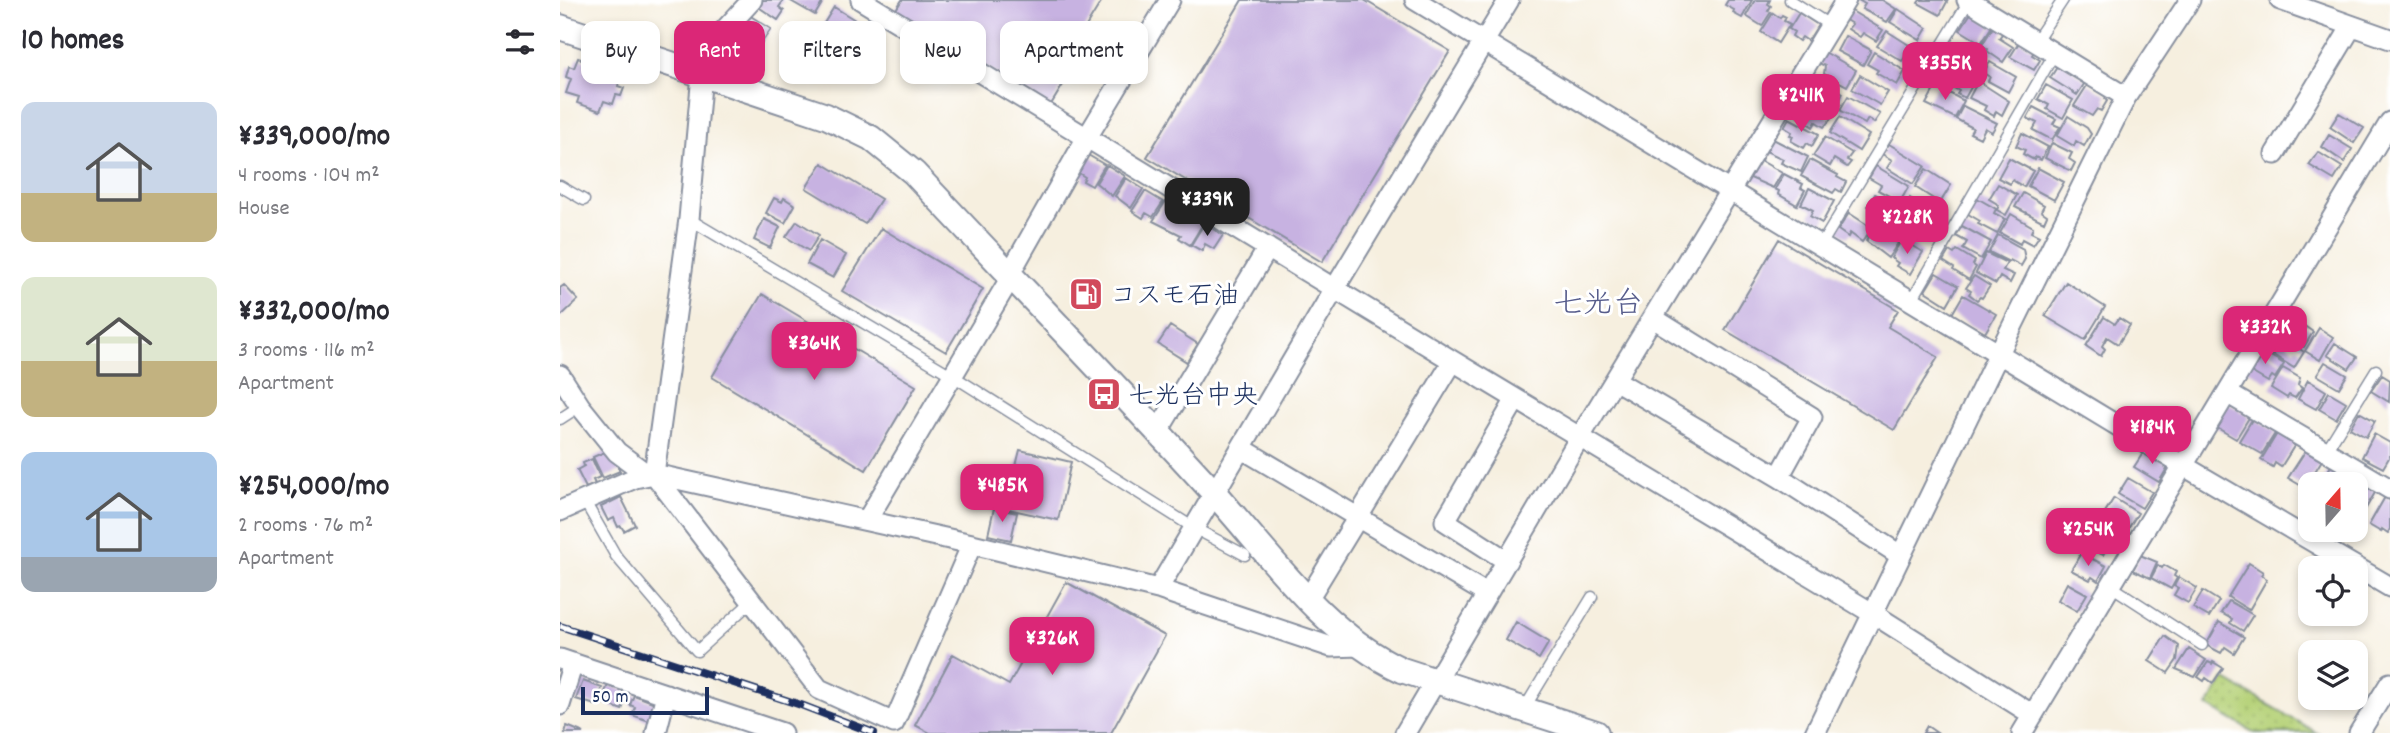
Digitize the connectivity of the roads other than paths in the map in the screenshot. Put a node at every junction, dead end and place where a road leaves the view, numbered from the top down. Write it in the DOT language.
graph roads {
  1 [pos="752,0"];
  2 [pos="861,0"];
  3 [pos="1170,0"];
  4 [pos="1415,0"];
  5 [pos="1509,0"];
  6 [pos="1790,0"];
  7 [pos="1846,0"];
  8 [pos="2063,0"];
  9 [pos="2190,0"];
  10 [pos="2280,0"];
  11 [pos="1968,1"];
  12 [pos="733,21"];
  13 [pos="1831,26"];
  14 [pos="2352,26"];
  15 [pos="560,27"];
  16 [pos="2390,39"];
  17 [pos="1483,42"];
  18 [pos="2035,42"];
  19 [pos="2054,54"];
  20 [pos="674,65"];
  21 [pos="701,84"];
  22 [pos="732,84"];
  23 [pos="2126,97"];
  24 [pos="2390,122"];
  25 [pos="1086,139"];
  26 [pos="2275,154"];
  27 [pos="560,186"];
  28 [pos="1731,191"];
  29 [pos="584,201"];
  30 [pos="690,219"];
  31 [pos="1821,245"];
  32 [pos="1268,248"];
  33 [pos="1010,276"];
  34 [pos="1335,288"];
  35 [pos="1912,300"];
  36 [pos="1653,318"];
  37 [pos="1999,352"];
  38 [pos="1453,361"];
  39 [pos="2376,370"];
  40 [pos="560,375"];
  41 [pos="953,376"];
  42 [pos="1615,380"];
  43 [pos="2227,393"];
  44 [pos="1516,399"];
  45 [pos="580,406"];
  46 [pos="560,419"];
  47 [pos="1157,433"];
  48 [pos="1580,437"];
  49 [pos="1241,448"];
  50 [pos="2326,451"];
  51 [pos="2184,466"];
  52 [pos="651,475"];
  53 [pos="1779,477"];
  54 [pos="2390,489"];
  55 [pos="1214,493"];
  56 [pos="584,500"];
  57 [pos="560,511"];
  58 [pos="1358,518"];
  59 [pos="867,520"];
  60 [pos="1194,528"];
  61 [pos="972,544"];
  62 [pos="1245,555"];
  63 [pos="1900,555"];
  64 [pos="1507,561"];
  65 [pos="2111,586"];
  66 [pos="2390,587"];
  67 [pos="1158,590"];
  68 [pos="1487,594"];
  69 [pos="1592,597"];
  70 [pos="1308,599"];
  71 [pos="751,602"];
  72 [pos="1872,613"];
  73 [pos="1326,618"];
  74 [pos="1302,638"];
  75 [pos="2202,645"];
  76 [pos="1359,646"];
  77 [pos="566,661"];
  78 [pos="1435,682"];
  79 [pos="2390,683"];
  80 [pos="666,694"];
  81 [pos="560,705"];
  82 [pos="1524,710"];
  83 [pos="2033,715"];
  84 [pos="656,733"];
  85 [pos="782,733"];
  86 [pos="1405,733"];
  87 [pos="1596,733"];
  88 [pos="1815,733"];
  89 [pos="2022,733"];
  90 [pos="2360,733"];
  1 -- 12 [label="street"];
  2 -- 25 [label="street"];
  3 -- 25 [label="street"];
  4 -- 17 [label="street"];
  5 -- 17 [label="street"];
  6 -- 13 [label="lane"];
  7 -- 13 [label="street"];
  8 -- 18 [label="lane"];
  9 -- 23 [label="street"];
  10 -- 14 [label="street"];
  11 -- 18 [label="street"];
  11 -- 31 [label="lane"];
  13 -- 28 [label="street"];
  14 -- 16 [label="street"];
  14 -- 26 [label="street"];
  15 -- 20 [label="street"];
  17 -- 28 [label="street"];
  17 -- 34 [label="street"];
  18 -- 19 [label="street"];
  19 -- 23 [label="street"];
  19 -- 35 [label="lane"];
  21 -- 30 [label="street"];
  22 -- 33 [label="street"];
  23 -- 37 [label="street"];
  24 -- 43 [label="street"];
  25 -- 32 [label="street"];
  25 -- 33 [label="street"];
  27 -- 29 [label="lane"];
  28 -- 31 [label="street"];
  28 -- 36 [label="street"];
  30 -- 41 [label="lane"];
  30 -- 52 [label="street"];
  31 -- 35 [label="street"];
  32 -- 34 [label="street"];
  32 -- 47 [label="street"];
  33 -- 41 [label="street"];
  33 -- 47 [label="street"];
  34 -- 38 [label="street"];
  34 -- 49 [label="street"];
  35 -- 37 [label="street"];
  36 -- 42 [label="street"];
  36 -- 53 [label="street"];
  37 -- 51 [label="street"];
  37 -- 63 [label="street"];
  38 -- 44 [label="street"];
  38 -- 58 [label="street"];
  39 -- 50 [label="lane"];
  40 -- 45 [label="street"];
  41 -- 59 [label="street"];
  41 -- 60 [label="lane"];
  42 -- 48 [label="street"];
  42 -- 53 [label="street"];
  43 -- 50 [label="street"];
  43 -- 51 [label="street"];
  44 -- 48 [label="street"];
  44 -- 64 [label="street"];
  45 -- 46 [label="lane"];
  45 -- 52 [label="street"];
  47 -- 55 [label="street"];
  48 -- 64 [label="street"];
  48 -- 72 [label="street"];
  49 -- 55 [label="street"];
  49 -- 58 [label="street"];
  50 -- 54 [label="street"];
  51 -- 65 [label="street"];
  51 -- 66 [label="street"];
  52 -- 56 [label="street"];
  52 -- 59 [label="street"];
  52 -- 71 [label="street"];
  53 -- 63 [label="street"];
  55 -- 60 [label="street"];
  55 -- 70 [label="street"];
  56 -- 57 [label="street"];
  56 -- 71 [label="lane"];
  58 -- 68 [label="street"];
  58 -- 70 [label="street"];
  59 -- 61 [label="street"];
  60 -- 62 [label="lane"];
  60 -- 67 [label="street"];
  61 -- 67 [label="street"];
  61 -- 71 [label="street"];
  63 -- 72 [label="street"];
  64 -- 68 [label="street"];
  65 -- 75 [label="lane"];
  65 -- 83 [label="street"];
  67 -- 74 [label="street"];
  68 -- 78 [label="street"];
  69 -- 82 [label="lane"];
  70 -- 73 [label="street"];
  72 -- 83 [label="street"];
  72 -- 88 [label="street"];
  73 -- 74 [label="street"];
  73 -- 76 [label="street"];
  74 -- 76 [label="street"];
  76 -- 78 [label="street"];
  77 -- 80 [label="street"];
  77 -- 81 [label="street"];
  78 -- 82 [label="street"];
  78 -- 86 [label="street"];
  79 -- 90 [label="street"];
  80 -- 84 [label="street"];
  80 -- 85 [label="street"];
  82 -- 87 [label="street"];
  83 -- 89 [label="street"];
}
